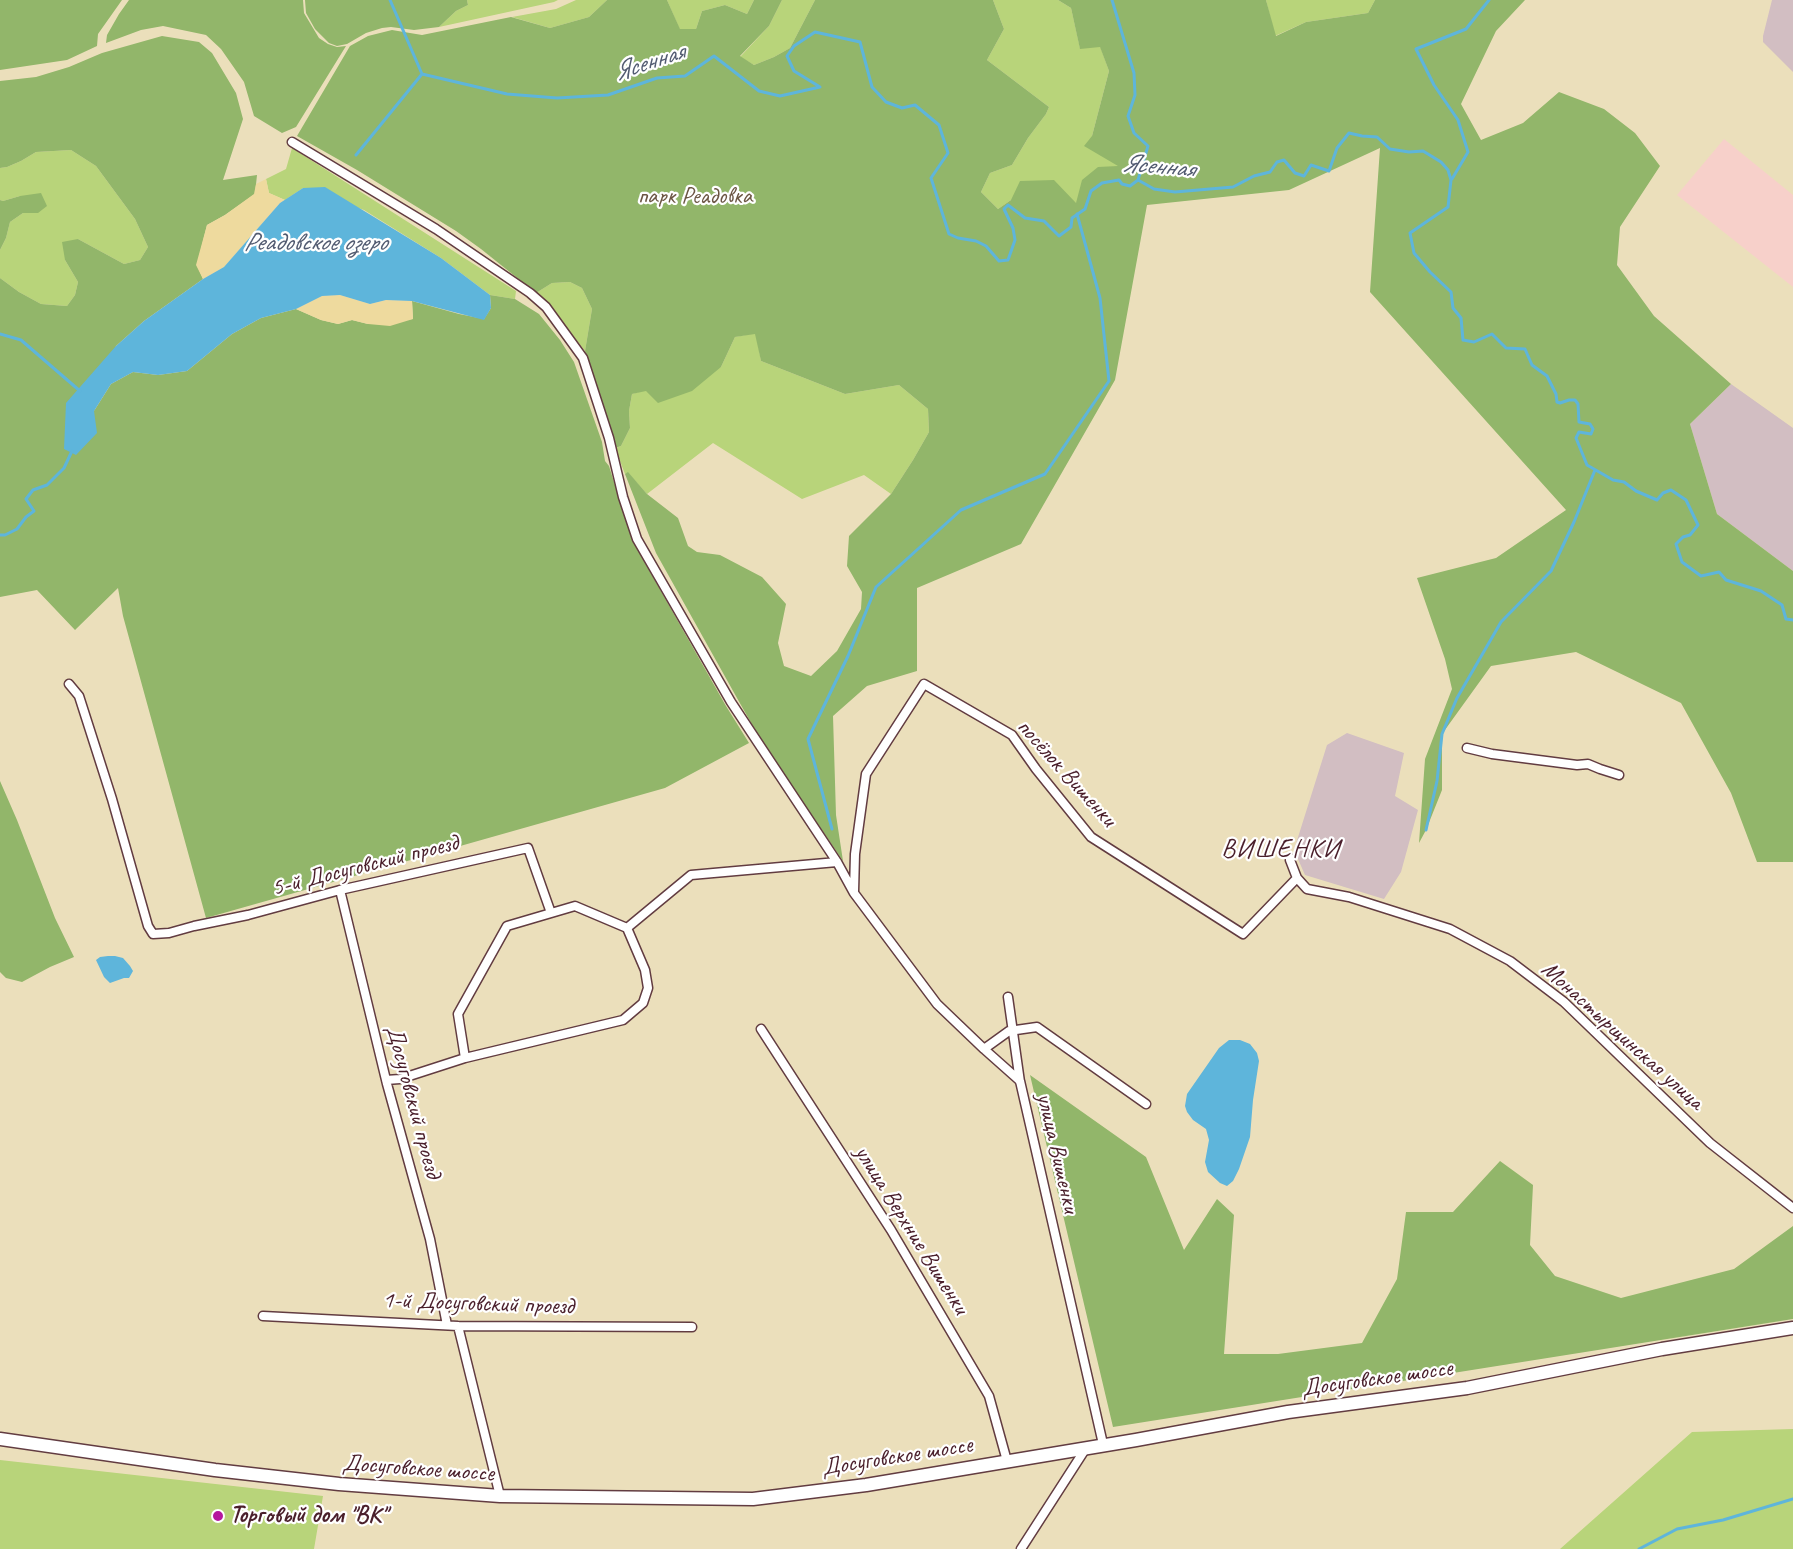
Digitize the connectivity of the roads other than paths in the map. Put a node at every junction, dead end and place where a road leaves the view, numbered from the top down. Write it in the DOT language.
graph roads {
  1 [pos="292,142"];
  2 [pos="69,684"];
  3 [pos="1467,747"];
  4 [pos="1619,775"];
  5 [pos="1290,858"];
  6 [pos="837,862"];
  7 [pos="1297,878"];
  8 [pos="340,890"];
  9 [pos="854,893"];
  10 [pos="551,913"];
  11 [pos="627,928"];
  12 [pos="1008,997"];
  13 [pos="761,1029"];
  14 [pos="1012,1031"];
  15 [pos="984,1050"];
  16 [pos="465,1058"];
  17 [pos="386,1080"];
  18 [pos="1021,1083"];
  19 [pos="1146,1104"];
  20 [pos="1793,1208"];
  21 [pos="263,1316"];
  22 [pos="447,1325"];
  23 [pos="458,1326"];
  24 [pos="692,1327"];
  25 [pos="1793,1328"];
  26 [pos="0,1439"];
  27 [pos="1103,1444"];
  28 [pos="1086,1448"];
  29 [pos="1007,1461"];
  30 [pos="500,1496"];
  31 [pos="1021,1549"];
  1 -- 6 [label="street, улица Вишенки"];
  2 -- 8 [label="street, 5-й Досуговский проезд"];
  3 -- 4 [label="street"];
  5 -- 7 [label="street"];
  6 -- 9 [label="street, улица Вишенки"];
  6 -- 11 [label="street"];
  7 -- 9 [label="street, посёлок Вишенки"];
  7 -- 20 [label="street, Монастырщинская улица"];
  8 -- 10 [label="street, 5-й Досуговский проезд"];
  8 -- 17 [label="street, Досуговский проезд"];
  9 -- 15 [label="street, улица Вишенки"];
  10 -- 11 [label="street"];
  10 -- 16 [label="street"];
  11 -- 16 [label="street"];
  12 -- 14 [label="street"];
  13 -- 29 [label="street, улица Верхние Вишенки"];
  14 -- 15 [label="street"];
  14 -- 18 [label="street"];
  14 -- 19 [label="street"];
  15 -- 18 [label="street, улица Вишенки"];
  16 -- 17 [label="street"];
  17 -- 22 [label="street, Досуговский проезд"];
  18 -- 27 [label="street, улица Вишенки"];
  21 -- 22 [label="street, 1-й Досуговский проезд"];
  22 -- 23 [label="street, 1-й Досуговский проезд"];
  23 -- 24 [label="street, 1-й Досуговский проезд"];
  23 -- 30 [label="street"];
  25 -- 27 [label="main road, Досуговское шоссе"];
  26 -- 30 [label="main road, Досуговское шоссе"];
  27 -- 28 [label="main road, Досуговское шоссе"];
  28 -- 29 [label="main road, Досуговское шоссе"];
  28 -- 31 [label="street"];
  29 -- 30 [label="main road, Досуговское шоссе"];
}
